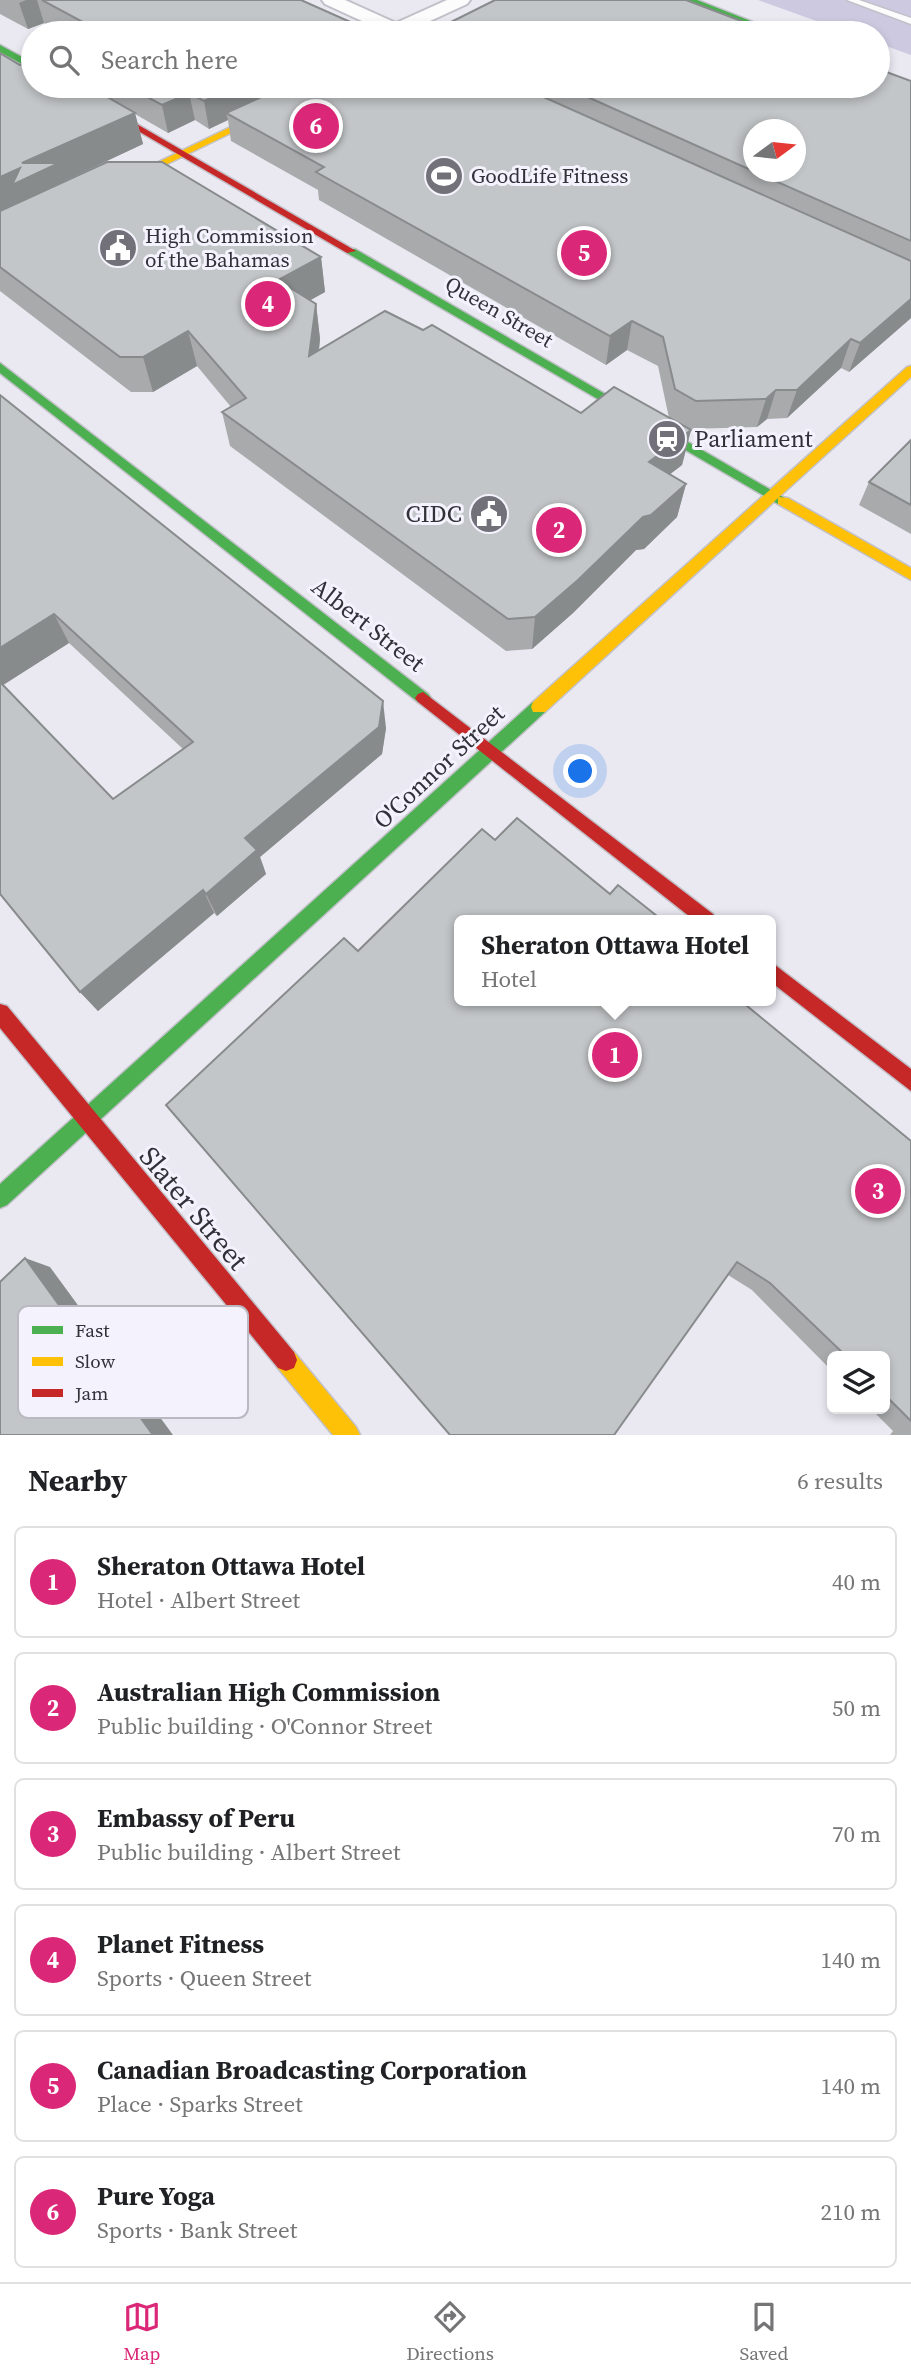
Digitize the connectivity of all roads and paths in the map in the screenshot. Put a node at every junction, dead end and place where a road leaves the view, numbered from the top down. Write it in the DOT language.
graph roads {
  1 [pos="331,0"];
  2 [pos="461,0"];
  3 [pos="690,0"];
  4 [pos="851,0"];
  5 [pos="315,11"];
  6 [pos="337,21"];
  7 [pos="376,21"];
  8 [pos="416,21"];
  9 [pos="745,21"];
  10 [pos="911,21"];
  11 [pos="0,48"];
  12 [pos="21,60"];
  13 [pos="86,98"];
  14 [pos="297,98"];
  15 [pos="182,153"];
  16 [pos="96,194"];
  17 [pos="0,367"];
  18 [pos="911,370"];
  19 [pos="774,495"];
  20 [pos="911,575"];
  21 [pos="492,751"];
  22 [pos="701,915"];
  23 [pos="776,975"];
  24 [pos="0,1013"];
  25 [pos="911,1081"];
  26 [pos="87,1120"];
  27 [pos="0,1198"];
  28 [pos="241,1306"];
  29 [pos="248,1314"];
  30 [pos="348,1435"];
  1 -- 7 [label="street"];
  2 -- 8 [label="street"];
  3 -- 9 [label="main road"];
  4 -- 10 [label="lane"];
  5 -- 6 [label="street"];
  11 -- 12 [label="main road"];
  13 -- 15 [label="main road, Queen Street"];
  14 -- 15 [label="main road"];
  15 -- 16 [label="main road"];
  15 -- 19 [label="main road, Queen Street"];
  17 -- 21 [label="main road, Albert Street"];
  18 -- 19 [label="main road, O'Connor Street"];
  19 -- 20 [label="main road, Queen Street"];
  19 -- 21 [label="main road, O'Connor Street"];
  21 -- 22 [label="main road, Albert Street"];
  21 -- 26 [label="main road, O'Connor Street"];
  23 -- 25 [label="main road"];
  24 -- 26 [label="main road, Slater Street"];
  26 -- 27 [label="main road, O'Connor Street"];
  26 -- 28 [label="main road, Slater Street"];
  29 -- 30 [label="main road, Slater Street"];
}
